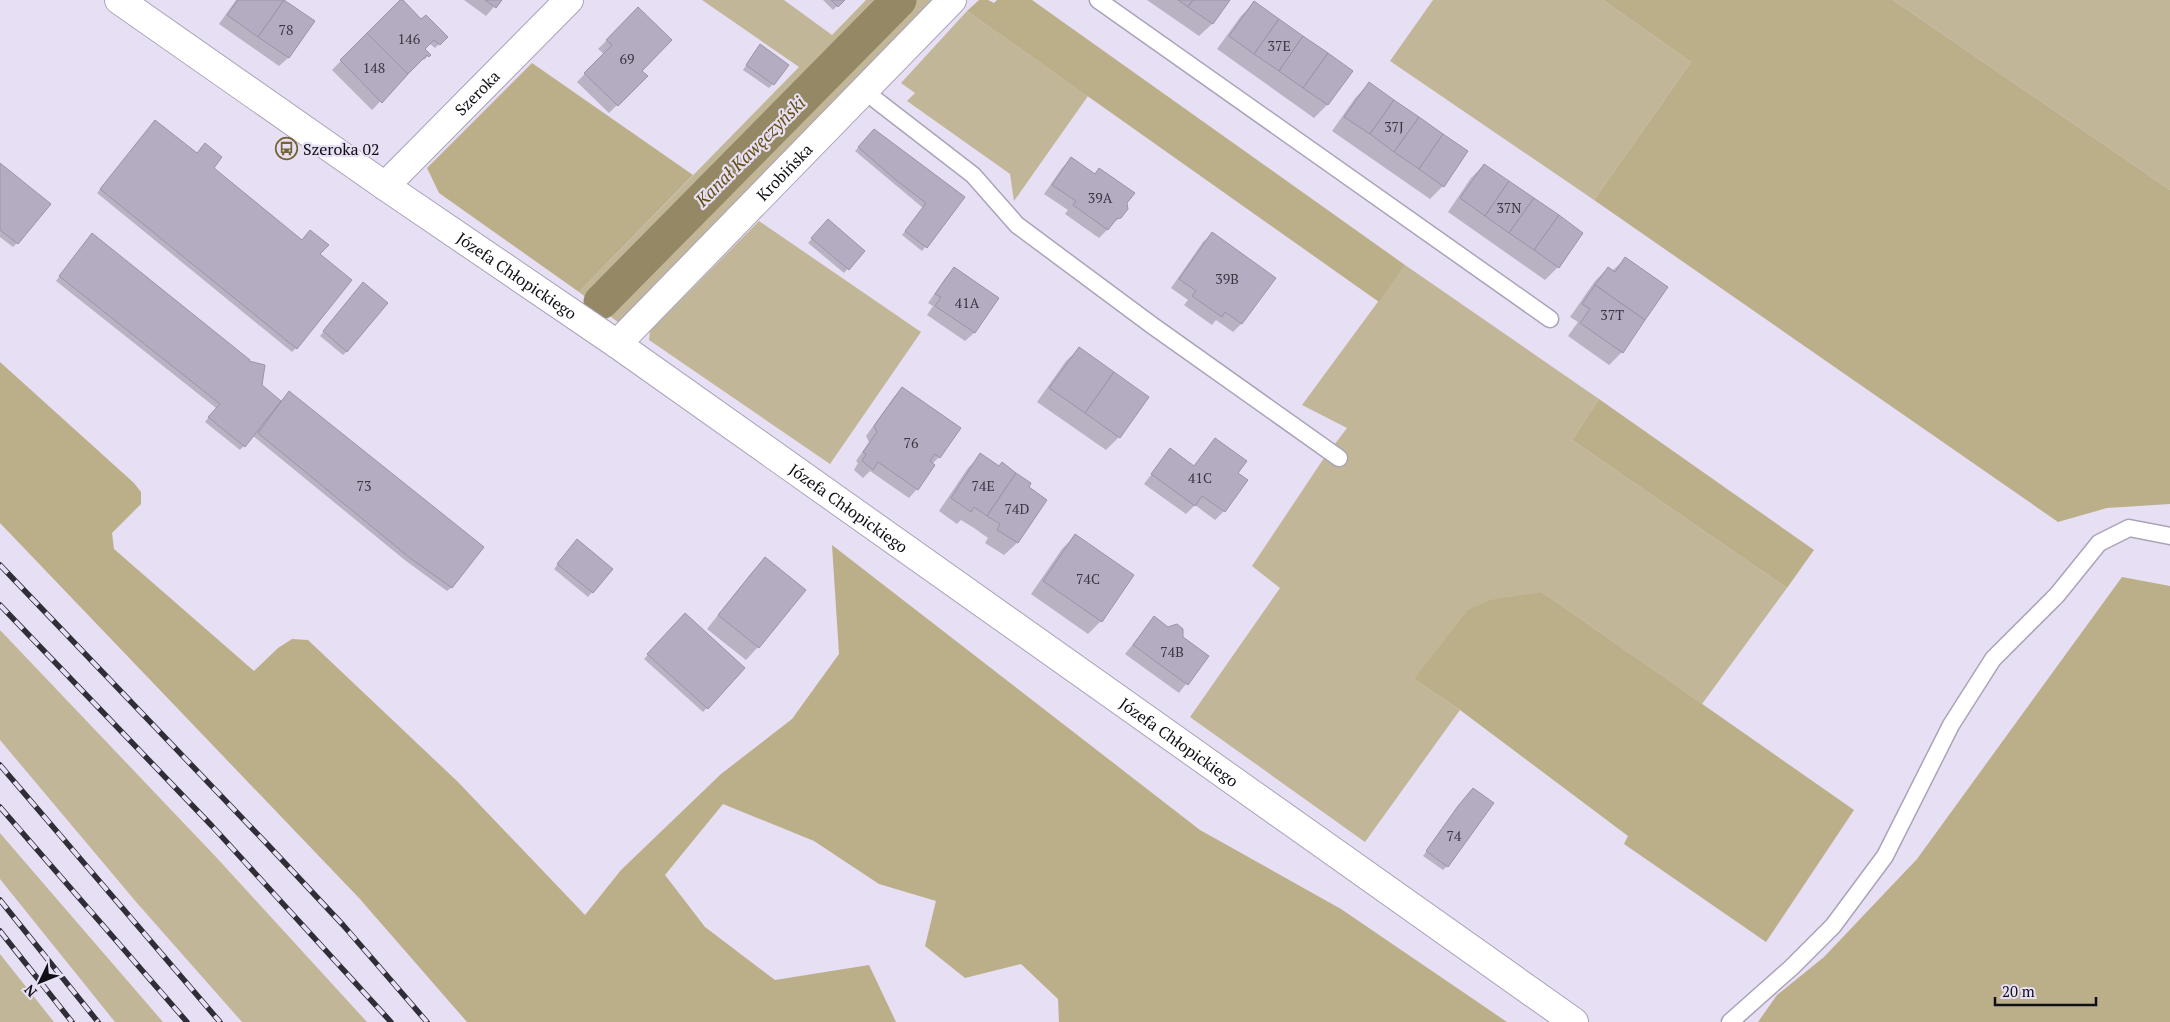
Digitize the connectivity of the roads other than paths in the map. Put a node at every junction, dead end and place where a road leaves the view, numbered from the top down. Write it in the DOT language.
graph roads {
  1 [pos="119,0"];
  2 [pos="569,0"];
  3 [pos="952,0"];
  4 [pos="1098,0"];
  5 [pos="863,90"];
  6 [pos="385,186"];
  7 [pos="1550,319"];
  8 [pos="616,344"];
  9 [pos="1339,458"];
  10 [pos="2170,536"];
  11 [pos="1574,1022"];
  12 [pos="1730,1022"];
  1 -- 6 [label="street, Józefa Chłopickiego"];
  2 -- 6 [label="street, Szeroka"];
  3 -- 5 [label="street, Krobińska"];
  4 -- 7 [label="lane"];
  5 -- 8 [label="street, Krobińska"];
  5 -- 9 [label="lane"];
  6 -- 8 [label="street, Józefa Chłopickiego"];
  8 -- 11 [label="street, Józefa Chłopickiego"];
  10 -- 12 [label="lane"];
}
